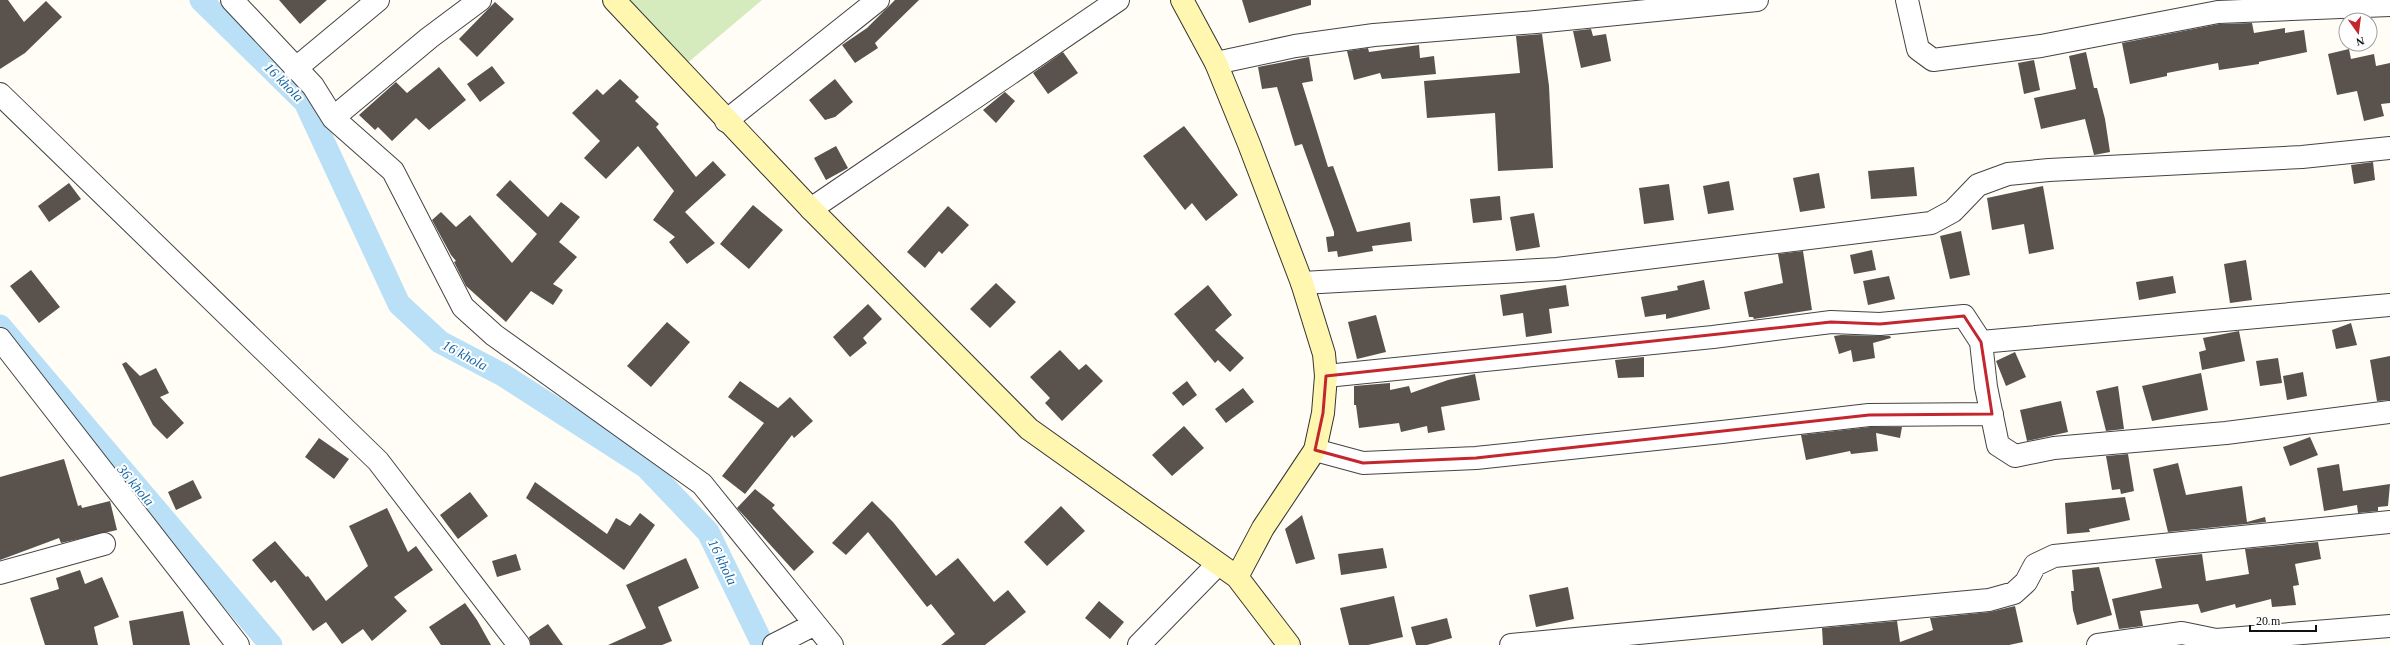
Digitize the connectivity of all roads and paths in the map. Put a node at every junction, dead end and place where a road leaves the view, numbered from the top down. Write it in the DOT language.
graph roads {
  1 [pos="232,0"];
  2 [pos="378,0"];
  3 [pos="480,0"];
  4 [pos="614,0"];
  5 [pos="878,0"];
  6 [pos="1118,0"];
  7 [pos="1182,0"];
  8 [pos="1757,0"];
  9 [pos="1907,0"];
  10 [pos="2390,5"];
  11 [pos="1216,63"];
  12 [pos="295,68"];
  13 [pos="0,94"];
  14 [pos="333,118"];
  15 [pos="726,121"];
  16 [pos="2390,148"];
  17 [pos="811,209"];
  18 [pos="1302,283"];
  19 [pos="2390,305"];
  20 [pos="0,338"];
  21 [pos="1981,342"];
  22 [pos="1326,376"];
  23 [pos="2390,412"];
  24 [pos="1992,414"];
  25 [pos="1315,450"];
  26 [pos="2390,522"];
  27 [pos="104,544"];
  28 [pos="1218,564"];
  29 [pos="0,573"];
  30 [pos="1237,577"];
  31 [pos="811,626"];
  32 [pos="2390,626"];
  33 [pos="238,645"];
  34 [pos="519,645"];
  35 [pos="774,645"];
  36 [pos="832,645"];
  37 [pos="1139,645"];
  38 [pos="1288,645"];
  39 [pos="1511,645"];
  40 [pos="2098,645"];
  1 -- 12 [label="street"];
  2 -- 12 [label="street"];
  3 -- 14 [label="street"];
  4 -- 15 [label="street"];
  5 -- 15 [label="street"];
  6 -- 17 [label="street"];
  7 -- 11 [label="street"];
  8 -- 11 [label="street"];
  9 -- 10 [label="street"];
  11 -- 18 [label="street"];
  12 -- 14 [label="street"];
  13 -- 34 [label="street"];
  14 -- 31 [label="street"];
  15 -- 17 [label="street"];
  16 -- 18 [label="street"];
  17 -- 28 [label="street"];
  18 -- 22 [label="street"];
  19 -- 21 [label="street"];
  20 -- 33 [label="street"];
  21 -- 22 [label="street"];
  21 -- 24 [label="street"];
  22 -- 25 [label="street"];
  23 -- 24 [label="street"];
  24 -- 25 [label="street"];
  25 -- 30 [label="street"];
  26 -- 39 [label="street"];
  27 -- 29 [label="street"];
  28 -- 30 [label="street"];
  28 -- 37 [label="street"];
  30 -- 38 [label="street"];
  31 -- 35 [label="street"];
  31 -- 36 [label="street"];
  32 -- 40 [label="street"];
}
